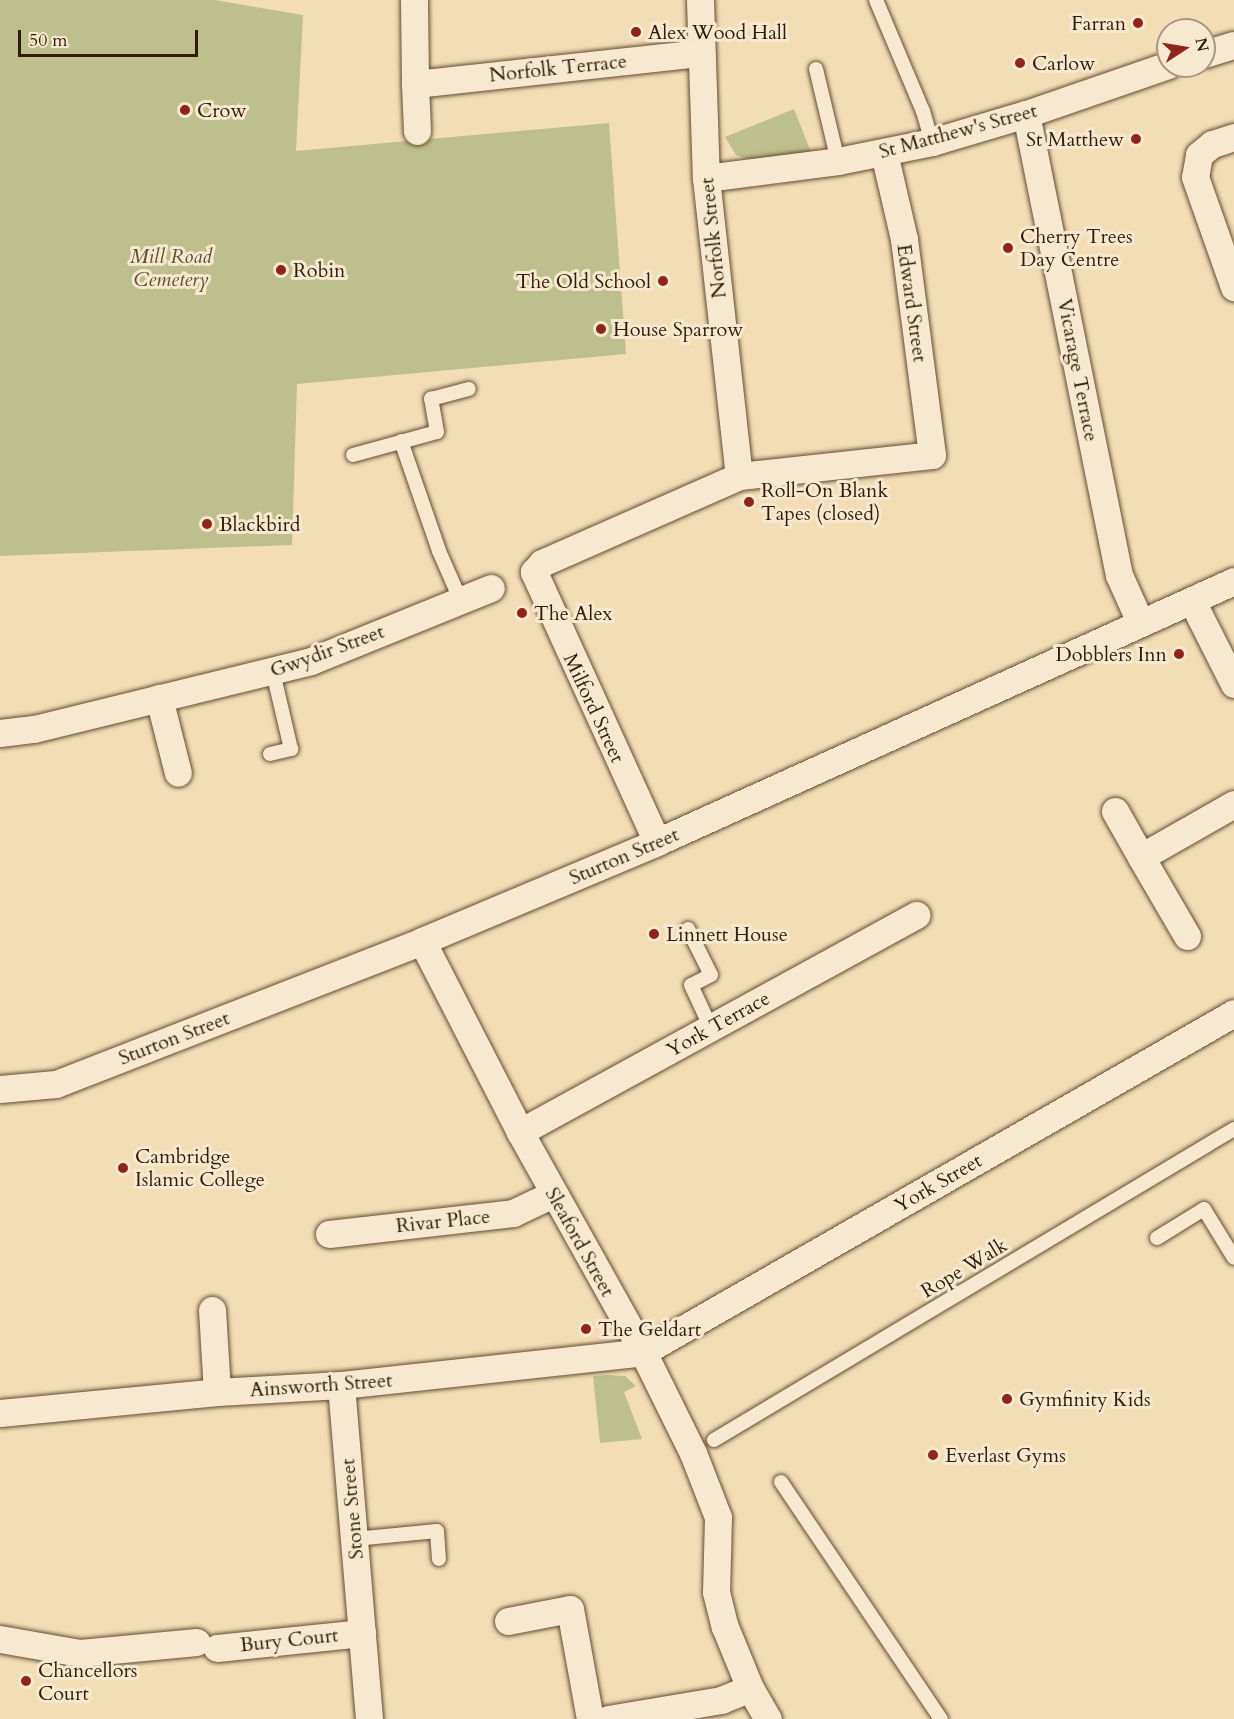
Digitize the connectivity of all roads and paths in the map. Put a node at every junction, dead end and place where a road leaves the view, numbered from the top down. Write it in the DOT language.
graph roads {
  1 [pos="414,0"];
  2 [pos="700,0"];
  3 [pos="876,0"];
  4 [pos="1234,45"];
  5 [pos="1216,50"];
  6 [pos="701,53"];
  7 [pos="816,69"];
  8 [pos="1156,69"];
  9 [pos="415,84"];
  10 [pos="1026,114"];
  11 [pos="417,131"];
  12 [pos="1234,137"];
  13 [pos="932,142"];
  14 [pos="884,153"];
  15 [pos="838,161"];
  16 [pos="706,178"];
  17 [pos="1234,288"];
  18 [pos="469,389"];
  19 [pos="401,441"];
  20 [pos="354,455"];
  21 [pos="739,476"];
  22 [pos="1234,581"];
  23 [pos="491,588"];
  24 [pos="461,601"];
  25 [pos="1192,601"];
  26 [pos="1140,622"];
  27 [pos="273,672"];
  28 [pos="1234,684"];
  29 [pos="159,698"];
  30 [pos="0,734"];
  31 [pos="270,754"];
  32 [pos="178,773"];
  33 [pos="1234,804"];
  34 [pos="1115,811"];
  35 [pos="657,842"];
  36 [pos="1141,857"];
  37 [pos="917,915"];
  38 [pos="688,929"];
  39 [pos="1186,936"];
  40 [pos="422,941"];
  41 [pos="1234,1013"];
  42 [pos="711,1028"];
  43 [pos="0,1089"];
  44 [pos="1234,1129"];
  45 [pos="520,1132"];
  46 [pos="553,1194"];
  47 [pos="329,1233"];
  48 [pos="1156,1238"];
  49 [pos="1234,1258"];
  50 [pos="212,1310"];
  51 [pos="643,1352"];
  52 [pos="341,1385"];
  53 [pos="217,1392"];
  54 [pos="0,1413"];
  55 [pos="714,1440"];
  56 [pos="781,1482"];
  57 [pos="355,1539"];
  58 [pos="440,1559"];
  59 [pos="508,1621"];
  60 [pos="362,1633"];
  61 [pos="0,1639"];
  62 [pos="750,1688"];
  63 [pos="369,1719"];
  64 [pos="590,1719"];
  65 [pos="608,1719"];
  66 [pos="768,1719"];
  67 [pos="941,1719"];
  1 -- 9 [label="street"];
  2 -- 6 [label="street, Norfolk Street"];
  3 -- 13 [label="lane"];
  4 -- 5 [label="street"];
  6 -- 9 [label="street, Norfolk Terrace"];
  6 -- 16 [label="street, Norfolk Street"];
  7 -- 15 [label="lane"];
  8 -- 10 [label="street, St Matthew's Street"];
  9 -- 11 [label="street"];
  10 -- 13 [label="street, St Matthew's Street"];
  10 -- 26 [label="street, Vicarage Terrace"];
  12 -- 17 [label="street"];
  13 -- 14 [label="street, St Matthew's Street"];
  14 -- 15 [label="street, St Matthew's Street"];
  14 -- 21 [label="street, Edward Street"];
  15 -- 16 [label="street, St Matthew's Street"];
  16 -- 21 [label="street, Norfolk Street"];
  18 -- 19 [label="lane"];
  19 -- 20 [label="lane"];
  19 -- 24 [label="lane"];
  21 -- 35 [label="street, Milford Street"];
  22 -- 25 [label="street, Sturton Street"];
  23 -- 24 [label="street, Gwydir Street"];
  24 -- 27 [label="street, Gwydir Street"];
  25 -- 26 [label="street, Sturton Street"];
  25 -- 28 [label="street"];
  26 -- 35 [label="street, Sturton Street"];
  27 -- 29 [label="street, Gwydir Street"];
  27 -- 31 [label="lane"];
  29 -- 30 [label="street, Gwydir Street"];
  29 -- 32 [label="street"];
  33 -- 36 [label="street"];
  34 -- 36 [label="street"];
  35 -- 40 [label="street, Sturton Street"];
  36 -- 39 [label="street"];
  37 -- 42 [label="street, York Terrace"];
  38 -- 42 [label="lane"];
  40 -- 43 [label="street, Sturton Street"];
  40 -- 45 [label="street, Sleaford Street"];
  41 -- 51 [label="street, York Street"];
  42 -- 45 [label="street, York Terrace"];
  44 -- 55 [label="lane, Rope Walk"];
  45 -- 46 [label="street, Sleaford Street"];
  46 -- 47 [label="street, Rivar Place"];
  46 -- 51 [label="street, Sleaford Street"];
  48 -- 49 [label="lane"];
  50 -- 53 [label="street"];
  51 -- 52 [label="street, Ainsworth Street"];
  51 -- 62 [label="street, Sleaford Street"];
  52 -- 53 [label="street, Ainsworth Street"];
  52 -- 57 [label="street, Stone Street"];
  53 -- 54 [label="street, Ainsworth Street"];
  56 -- 67 [label="lane"];
  57 -- 58 [label="lane"];
  57 -- 60 [label="street, Stone Street"];
  59 -- 64 [label="street"];
  60 -- 61 [label="street, Bury Court"];
  60 -- 63 [label="street, Stone Street"];
  62 -- 65 [label="street"];
  62 -- 66 [label="street, Sleaford Street"];
}
